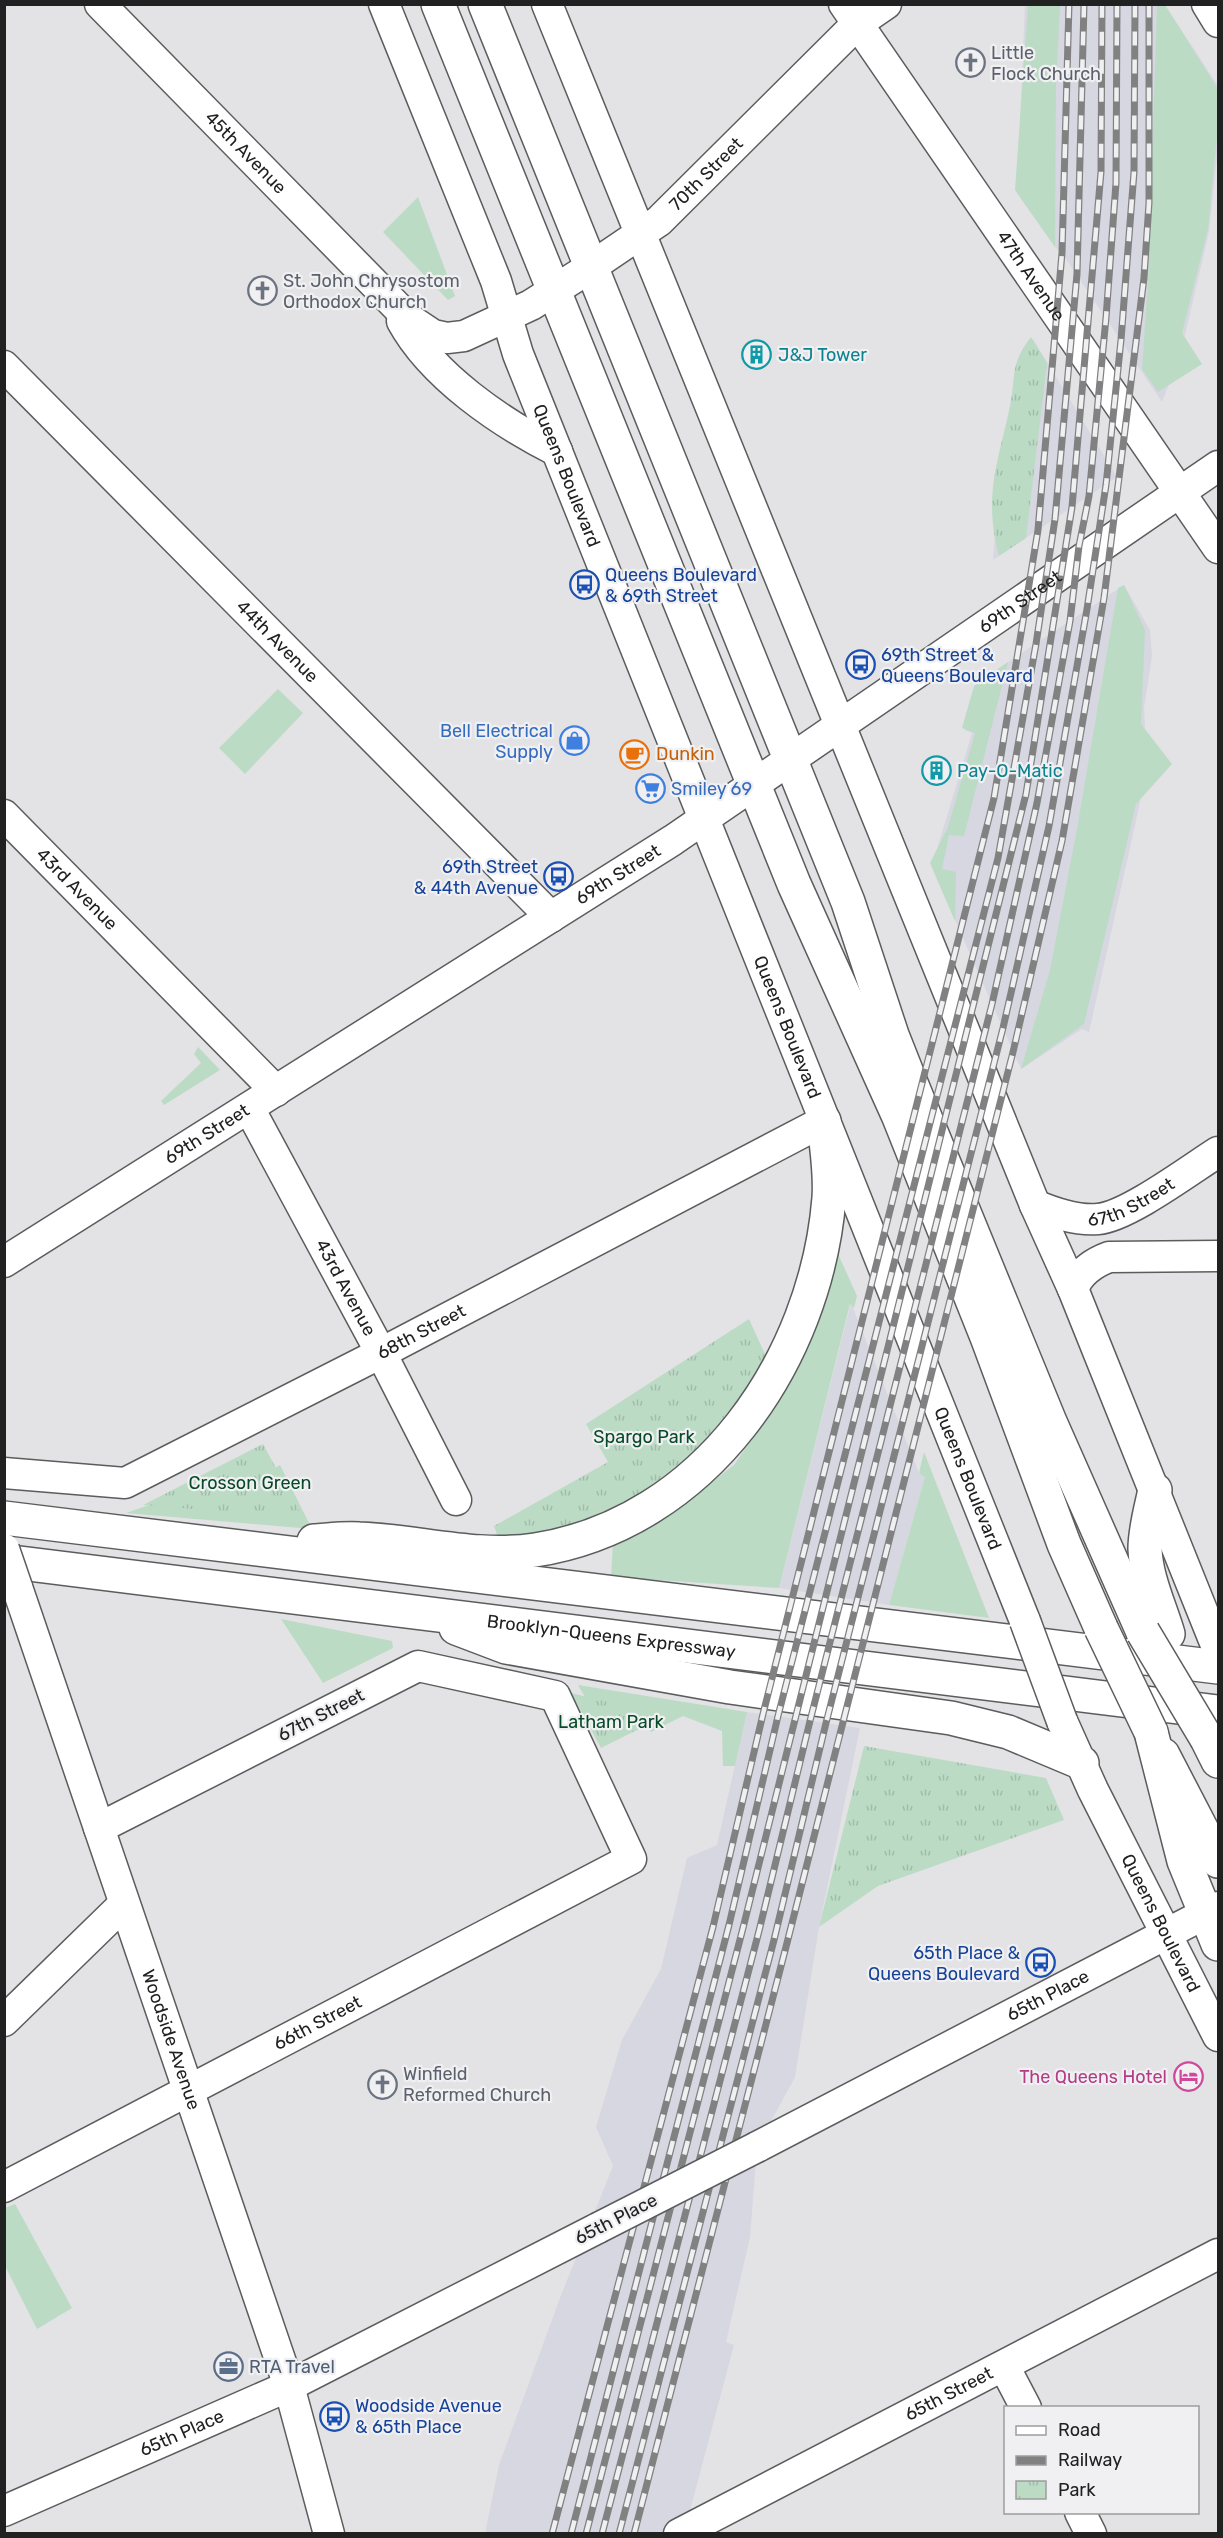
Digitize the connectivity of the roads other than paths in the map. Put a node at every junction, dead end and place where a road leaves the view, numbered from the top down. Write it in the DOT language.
graph roads {
  1 [pos="100,4"];
  2 [pos="384,4"];
  3 [pos="438,4"];
  4 [pos="485,4"];
  5 [pos="547,4"];
  6 [pos="886,4"];
  7 [pos="1207,4"];
  8 [pos="850,14"];
  9 [pos="1218,22"];
  10 [pos="640,234"];
  11 [pos="591,267"];
  12 [pos="554,291"];
  13 [pos="392,302"];
  14 [pos="507,318"];
  15 [pos="4,366"];
  16 [pos="557,451"];
  17 [pos="1218,466"];
  18 [pos="1180,492"];
  19 [pos="1218,548"];
  20 [pos="840,725"];
  21 [pos="790,760"];
  22 [pos="755,784"];
  23 [pos="4,815"];
  24 [pos="704,819"];
  25 [pos="551,917"];
  26 [pos="276,1091"];
  27 [pos="249,1108"];
  28 [pos="824,1121"];
  29 [pos="1218,1152"];
  30 [pos="1035,1205"];
  31 [pos="1218,1256"];
  32 [pos="4,1262"];
  33 [pos="1073,1289"];
  34 [pos="381,1353"];
  35 [pos="4,1473"];
  36 [pos="1155,1490"];
  37 [pos="456,1500"];
  38 [pos="4,1518"];
  39 [pos="229,1546"];
  40 [pos="4,1549"];
  41 [pos="12,1594"];
  42 [pos="407,1610"];
  43 [pos="1148,1641"];
  44 [pos="1217,1652"];
  45 [pos="1151,1732"];
  46 [pos="1215,1738"];
  47 [pos="1082,1762"];
  48 [pos="99,1828"];
  49 [pos="631,1858"];
  50 [pos="1218,1861"];
  51 [pos="124,1904"];
  52 [pos="1212,1910"];
  53 [pos="1166,1934"];
  54 [pos="1218,1944"];
  55 [pos="4,2021"];
  56 [pos="1218,2036"];
  57 [pos="188,2089"];
  58 [pos="4,2187"];
  59 [pos="1218,2254"];
  60 [pos="1004,2366"];
  61 [pos="289,2385"];
  62 [pos="1025,2406"];
  63 [pos="4,2511"];
  64 [pos="1081,2514"];
  65 [pos="329,2534"];
  66 [pos="680,2534"];
  67 [pos="1091,2534"];
  1 -- 13 [label="street, 45th Avenue"];
  2 -- 14 [label="street, Queens Boulevard"];
  3 -- 12 [label="main road"];
  4 -- 11 [label="main road"];
  5 -- 10 [label="street"];
  6 -- 8 [label="street, 70th Street"];
  7 -- 9 [label="street"];
  8 -- 10 [label="street, 70th Street"];
  8 -- 18 [label="street, 47th Avenue"];
  10 -- 11 [label="street, 70th Street"];
  10 -- 20 [label="street"];
  11 -- 12 [label="street, 70th Street"];
  11 -- 21 [label="main road"];
  12 -- 14 [label="street, 70th Street"];
  12 -- 22 [label="main road"];
  13 -- 14 [label="street, 45th Avenue"];
  13 -- 16 [label="street, 45th Avenue"];
  14 -- 16 [label="street, Queens Boulevard"];
  15 -- 25 [label="street, 44th Avenue"];
  16 -- 24 [label="street, Queens Boulevard"];
  17 -- 18 [label="street, 69th Street"];
  18 -- 19 [label="street, 47th Avenue"];
  18 -- 20 [label="street, 69th Street"];
  20 -- 21 [label="street, 69th Street"];
  20 -- 30 [label="street"];
  21 -- 22 [label="street, 69th Street"];
  21 -- 43 [label="main road"];
  22 -- 24 [label="street, 69th Street"];
  22 -- 45 [label="main road, bridge"];
  23 -- 26 [label="street, 43rd Avenue"];
  24 -- 25 [label="street, 69th Street"];
  24 -- 28 [label="street, Queens Boulevard"];
  25 -- 26 [label="street, 69th Street"];
  26 -- 27 [label="street, 69th Street"];
  27 -- 32 [label="street, 69th Street"];
  27 -- 34 [label="street, 43rd Avenue"];
  28 -- 34 [label="street, 68th Street"];
  28 -- 39 [label="main road"];
  28 -- 47 [label="street, Queens Boulevard, bridge"];
  29 -- 30 [label="street, 67th Street"];
  30 -- 33 [label="street"];
  31 -- 33 [label="street"];
  33 -- 36 [label="street"];
  34 -- 35 [label="street, 68th Street"];
  34 -- 37 [label="street, 43rd Avenue"];
  36 -- 43 [label="main road"];
  36 -- 44 [label="street"];
  38 -- 39 [label="main road"];
  39 -- 43 [label="main road"];
  40 -- 41 [label="street, Woodside Avenue, bridge"];
  41 -- 42 [label="main road, Brooklyn-Queens Expressway"];
  41 -- 48 [label="street, Woodside Avenue"];
  42 -- 46 [label="main road, Brooklyn-Queens Expressway"];
  42 -- 47 [label="main road"];
  43 -- 44 [label="main road"];
  43 -- 46 [label="main road, bridge"];
  45 -- 50 [label="main road"];
  45 -- 52 [label="main road"];
  47 -- 53 [label="street, Queens Boulevard"];
  48 -- 49 [label="street, 67th Street"];
  48 -- 51 [label="street, Woodside Avenue"];
  49 -- 57 [label="street, 66th Street"];
  51 -- 55 [label="street"];
  51 -- 57 [label="street, Woodside Avenue"];
  52 -- 53 [label="street, 65th Place"];
  52 -- 54 [label="main road"];
  53 -- 56 [label="street, Queens Boulevard"];
  53 -- 61 [label="street, 65th Place, bridge"];
  57 -- 58 [label="street, 66th Street"];
  57 -- 61 [label="street, Woodside Avenue"];
  59 -- 60 [label="street, 65th Street"];
  60 -- 62 [label="street"];
  60 -- 66 [label="street, 65th Street"];
  61 -- 63 [label="street, 65th Place"];
  61 -- 65 [label="street, Woodside Avenue"];
  64 -- 67 [label="street"];
}
